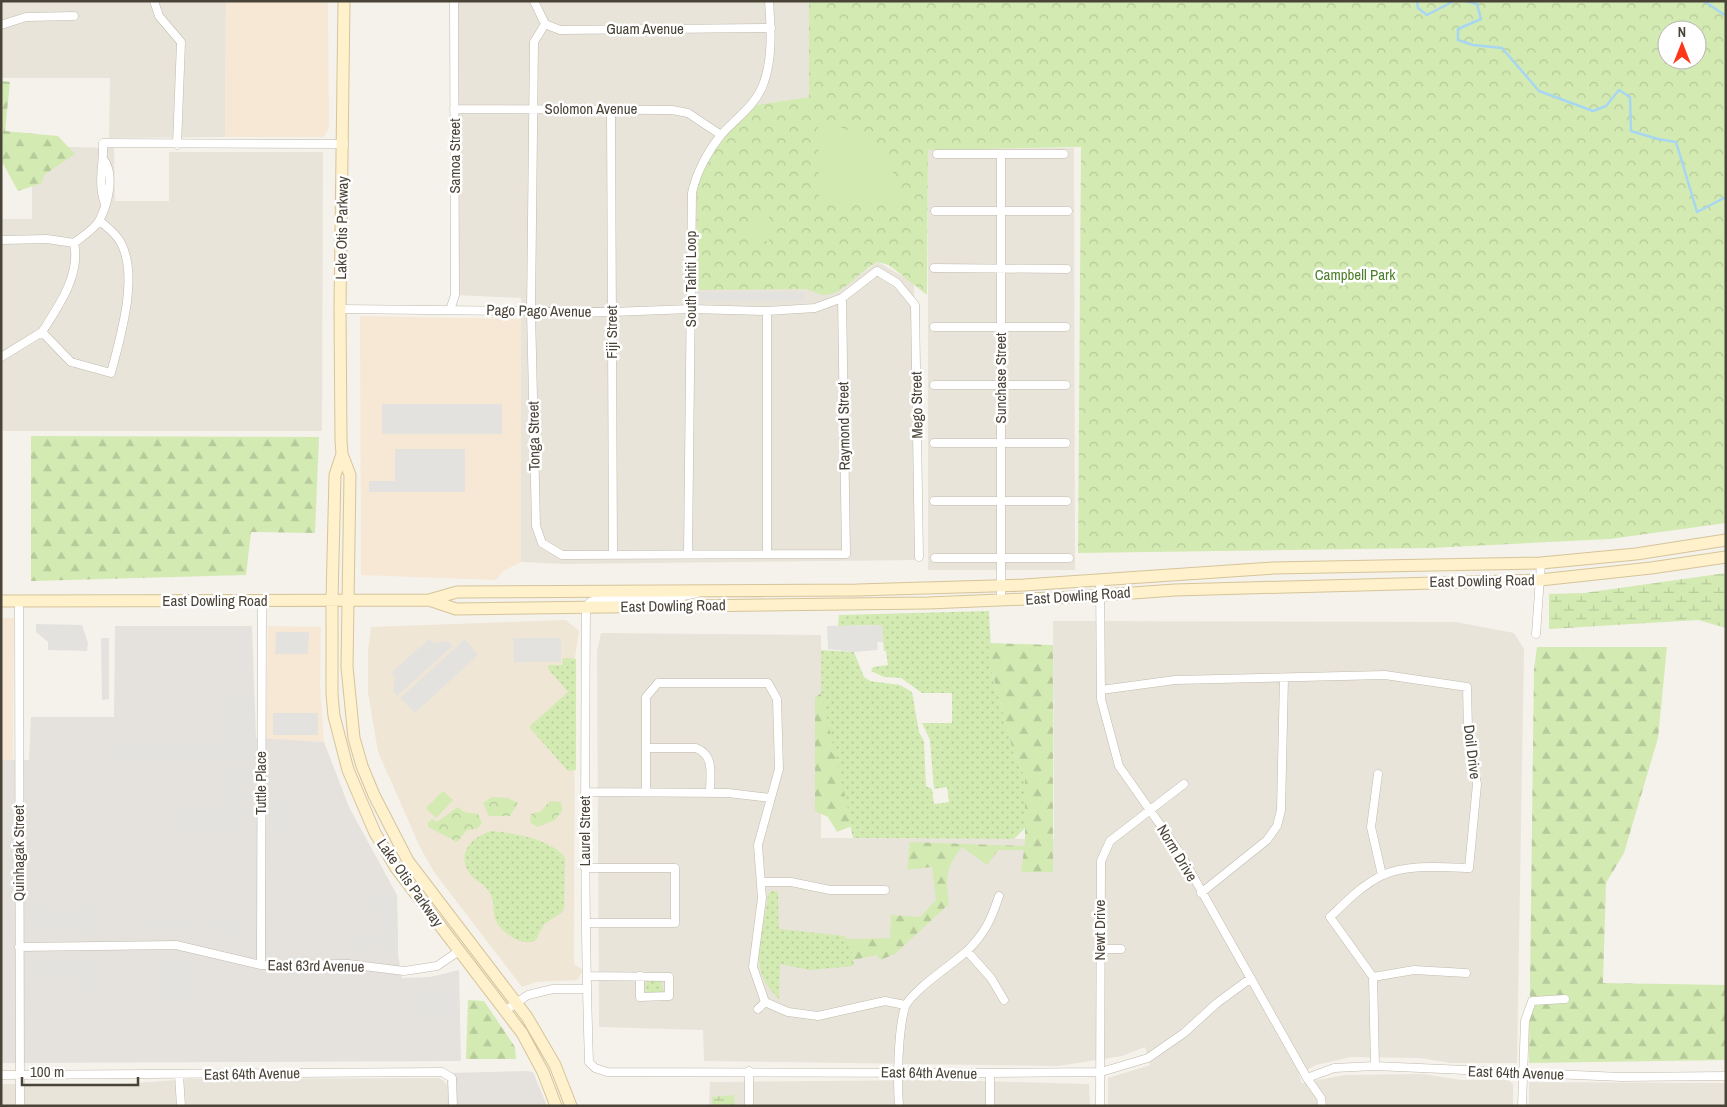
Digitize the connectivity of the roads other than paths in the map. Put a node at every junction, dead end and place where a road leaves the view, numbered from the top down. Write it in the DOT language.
graph roads {
  1 [pos="154,1"];
  2 [pos="344,1"];
  3 [pos="454,1"];
  4 [pos="534,1"];
  5 [pos="769,1"];
  6 [pos="74,16"];
  7 [pos="545,24"];
  8 [pos="1,25"];
  9 [pos="771,28"];
  10 [pos="454,109"];
  11 [pos="535,109"];
  12 [pos="612,109"];
  13 [pos="721,136"];
  14 [pos="344,144"];
  15 [pos="177,145"];
  16 [pos="938,154"];
  17 [pos="1001,154"];
  18 [pos="1064,154"];
  19 [pos="935,211"];
  20 [pos="1001,211"];
  21 [pos="1068,211"];
  22 [pos="100,221"];
  23 [pos="1,240"];
  24 [pos="74,243"];
  25 [pos="934,268"];
  26 [pos="1001,269"];
  27 [pos="1067,269"];
  28 [pos="877,271"];
  29 [pos="842,298"];
  30 [pos="340,309"];
  31 [pos="691,309"];
  32 [pos="450,310"];
  33 [pos="532,310"];
  34 [pos="612,312"];
  35 [pos="767,312"];
  36 [pos="934,327"];
  37 [pos="1000,327"];
  38 [pos="1066,327"];
  39 [pos="42,332"];
  40 [pos="1,357"];
  41 [pos="934,385"];
  42 [pos="1001,385"];
  43 [pos="1066,385"];
  44 [pos="934,442"];
  45 [pos="1001,443"];
  46 [pos="1066,443"];
  47 [pos="342,454"];
  48 [pos="934,501"];
  49 [pos="1067,501"];
  50 [pos="1001,502"];
  51 [pos="1726,540"];
  52 [pos="688,554"];
  53 [pos="767,554"];
  54 [pos="846,554"];
  55 [pos="613,555"];
  56 [pos="919,557"];
  57 [pos="1726,557"];
  58 [pos="935,558"];
  59 [pos="1000,558"];
  60 [pos="1069,558"];
  61 [pos="1541,563"];
  62 [pos="1540,580"];
  63 [pos="1100,581"];
  64 [pos="1001,586"];
  65 [pos="702,591"];
  66 [pos="1100,596"];
  67 [pos="348,599"];
  68 [pos="19,600"];
  69 [pos="332,600"];
  70 [pos="429,600"];
  71 [pos="1,601"];
  72 [pos="1001,601"];
  73 [pos="262,602"];
  74 [pos="586,607"];
  75 [pos="1536,634"];
  76 [pos="1284,678"];
  77 [pos="1101,690"];
  78 [pos="646,748"];
  79 [pos="1378,774"];
  80 [pos="1184,784"];
  81 [pos="646,790"];
  82 [pos="584,792"];
  83 [pos="710,793"];
  84 [pos="771,798"];
  85 [pos="1150,810"];
  86 [pos="585,868"];
  87 [pos="1382,875"];
  88 [pos="762,882"];
  89 [pos="886,890"];
  90 [pos="1201,893"];
  91 [pos="1000,896"];
  92 [pos="586,923"];
  93 [pos="20,947"];
  94 [pos="1100,949"];
  95 [pos="1121,949"];
  96 [pos="459,950"];
  97 [pos="967,951"];
  98 [pos="261,966"];
  99 [pos="490,968"];
  100 [pos="1466,973"];
  101 [pos="587,976"];
  102 [pos="640,976"];
  103 [pos="1372,977"];
  104 [pos="1251,978"];
  105 [pos="587,989"];
  106 [pos="1565,999"];
  107 [pos="1004,1000"];
  108 [pos="518,1002"];
  109 [pos="765,1002"];
  110 [pos="905,1005"];
  111 [pos="506,1010"];
  112 [pos="758,1010"];
  113 [pos="589,1055"];
  114 [pos="1374,1066"];
  115 [pos="749,1071"];
  116 [pos="899,1072"];
  117 [pos="1101,1072"];
  118 [pos="990,1073"];
  119 [pos="1522,1074"];
  120 [pos="1,1075"];
  121 [pos="20,1075"];
  122 [pos="179,1075"];
  123 [pos="1726,1076"];
  124 [pos="1307,1078"];
  125 [pos="20,1106"];
  126 [pos="181,1106"];
  127 [pos="453,1106"];
  128 [pos="556,1106"];
  129 [pos="571,1106"];
  130 [pos="749,1106"];
  131 [pos="900,1106"];
  132 [pos="990,1106"];
  133 [pos="1100,1106"];
  134 [pos="1322,1106"];
  135 [pos="1522,1106"];
  1 -- 15 [label="street"];
  2 -- 14 [label="main road, Lake Otis Parkway"];
  3 -- 10 [label="street, Samoa Street"];
  4 -- 7 [label="street"];
  5 -- 9 [label="street, South Tahiti Loop"];
  6 -- 8 [label="street"];
  7 -- 9 [label="street, Guam Avenue"];
  7 -- 11 [label="street, Tonga Street"];
  9 -- 13 [label="street, South Tahiti Loop"];
  10 -- 11 [label="street, Solomon Avenue"];
  10 -- 32 [label="street, Samoa Street"];
  11 -- 12 [label="street, Solomon Avenue"];
  11 -- 33 [label="street, Tonga Street"];
  12 -- 13 [label="street, Solomon Avenue"];
  12 -- 34 [label="street, Fiji Street"];
  13 -- 31 [label="street, South Tahiti Loop"];
  14 -- 15 [label="street"];
  14 -- 30 [label="main road, Lake Otis Parkway"];
  15 -- 22 [label="street"];
  16 -- 17 [label="street"];
  17 -- 18 [label="street"];
  17 -- 20 [label="street, Sunchase Street"];
  19 -- 20 [label="street"];
  20 -- 21 [label="street"];
  20 -- 26 [label="street, Sunchase Street"];
  22 -- 24 [label="street"];
  22 -- 39 [label="street"];
  23 -- 24 [label="street"];
  24 -- 39 [label="street"];
  25 -- 26 [label="street"];
  26 -- 27 [label="street"];
  26 -- 37 [label="street, Sunchase Street"];
  28 -- 29 [label="street, Pago Pago Avenue"];
  28 -- 56 [label="street, Mego Street"];
  29 -- 35 [label="street, Pago Pago Avenue"];
  29 -- 54 [label="street, Raymond Street"];
  30 -- 32 [label="street, Pago Pago Avenue"];
  30 -- 47 [label="main road, Lake Otis Parkway"];
  31 -- 34 [label="street, Pago Pago Avenue"];
  31 -- 35 [label="street, Pago Pago Avenue"];
  31 -- 52 [label="street, South Tahiti Loop"];
  32 -- 33 [label="street, Pago Pago Avenue"];
  33 -- 34 [label="street, Pago Pago Avenue"];
  33 -- 55 [label="street, Tonga Street"];
  34 -- 55 [label="street, Fiji Street"];
  35 -- 53 [label="street"];
  36 -- 37 [label="street"];
  37 -- 38 [label="street"];
  37 -- 42 [label="street, Sunchase Street"];
  39 -- 40 [label="street"];
  41 -- 42 [label="street"];
  42 -- 43 [label="street"];
  42 -- 45 [label="street, Sunchase Street"];
  44 -- 45 [label="street"];
  45 -- 46 [label="street"];
  45 -- 50 [label="street, Sunchase Street"];
  47 -- 67 [label="main road, Lake Otis Parkway"];
  47 -- 69 [label="main road, Lake Otis Parkway"];
  48 -- 50 [label="street"];
  49 -- 50 [label="street"];
  50 -- 59 [label="street, Sunchase Street"];
  51 -- 61 [label="main road, East Dowling Road"];
  52 -- 53 [label="street, Tonga Street"];
  52 -- 55 [label="street, Tonga Street"];
  53 -- 54 [label="street, Tonga Street"];
  57 -- 62 [label="main road, East Dowling Road"];
  58 -- 59 [label="street"];
  59 -- 60 [label="street"];
  59 -- 64 [label="street, Sunchase Street"];
  61 -- 62 [label="street"];
  61 -- 63 [label="main road, East Dowling Road"];
  62 -- 66 [label="main road, East Dowling Road"];
  62 -- 75 [label="street"];
  63 -- 64 [label="main road, East Dowling Road"];
  63 -- 66 [label="street, Norm Drive"];
  64 -- 65 [label="main road, East Dowling Road"];
  64 -- 72 [label="street, Sunchase Street"];
  65 -- 70 [label="main road, East Dowling Road"];
  65 -- 74 [label="street"];
  66 -- 72 [label="main road, East Dowling Road"];
  66 -- 77 [label="street, Norm Drive"];
  67 -- 69 [label="main road, East Dowling Road"];
  67 -- 70 [label="main road, East Dowling Road"];
  67 -- 99 [label="main road, Lake Otis Parkway"];
  68 -- 71 [label="main road, East Dowling Road"];
  68 -- 73 [label="main road, East Dowling Road"];
  68 -- 93 [label="street, Quinhagak Street"];
  69 -- 73 [label="main road, East Dowling Road"];
  69 -- 96 [label="main road, Lake Otis Parkway"];
  70 -- 74 [label="main road, East Dowling Road"];
  72 -- 74 [label="main road, East Dowling Road"];
  73 -- 98 [label="street, Tuttle Place"];
  74 -- 82 [label="street, Laurel Street"];
  76 -- 77 [label="street, Doil Drive"];
  76 -- 87 [label="street, Doil Drive"];
  76 -- 90 [label="street"];
  77 -- 85 [label="street, Norm Drive"];
  78 -- 81 [label="street"];
  78 -- 83 [label="street"];
  78 -- 84 [label="street"];
  79 -- 87 [label="street"];
  80 -- 85 [label="street, Newt Drive"];
  81 -- 82 [label="street"];
  81 -- 83 [label="street"];
  82 -- 86 [label="street, Laurel Street"];
  83 -- 84 [label="street"];
  84 -- 88 [label="street"];
  85 -- 90 [label="street, Norm Drive"];
  85 -- 94 [label="street, Newt Drive"];
  86 -- 92 [label="street, Laurel Street"];
  86 -- 92 [label="street"];
  87 -- 103 [label="street, Doil Drive"];
  88 -- 89 [label="street"];
  88 -- 109 [label="street"];
  90 -- 104 [label="street, Norm Drive"];
  91 -- 97 [label="street"];
  92 -- 101 [label="street, Laurel Street"];
  93 -- 98 [label="street, East 63rd Avenue"];
  93 -- 121 [label="street, Quinhagak Street"];
  94 -- 95 [label="street"];
  94 -- 117 [label="street, Newt Drive"];
  96 -- 98 [label="street, East 63rd Avenue"];
  96 -- 99 [label="main road"];
  96 -- 111 [label="main road, Lake Otis Parkway"];
  97 -- 107 [label="street"];
  97 -- 110 [label="street"];
  99 -- 108 [label="main road, Lake Otis Parkway"];
  100 -- 103 [label="street"];
  101 -- 102 [label="street"];
  101 -- 105 [label="street, Laurel Street"];
  102 -- 102 [label="street"];
  103 -- 114 [label="street"];
  104 -- 117 [label="street, East 64th Avenue"];
  104 -- 124 [label="street, Norm Drive"];
  105 -- 108 [label="street"];
  105 -- 113 [label="street, Laurel Street"];
  106 -- 119 [label="street"];
  108 -- 111 [label="street"];
  108 -- 129 [label="main road, Lake Otis Parkway"];
  109 -- 110 [label="street"];
  109 -- 112 [label="street"];
  110 -- 116 [label="street"];
  111 -- 128 [label="main road, Lake Otis Parkway"];
  113 -- 115 [label="street, East 64th Avenue"];
  114 -- 119 [label="street, East 64th Avenue"];
  114 -- 124 [label="street, East 64th Avenue"];
  115 -- 116 [label="street, East 64th Avenue"];
  115 -- 130 [label="street"];
  116 -- 118 [label="street, East 64th Avenue"];
  116 -- 131 [label="street"];
  117 -- 118 [label="street, East 64th Avenue"];
  117 -- 133 [label="street, Newt Drive"];
  118 -- 132 [label="street"];
  119 -- 123 [label="street, East 64th Avenue"];
  119 -- 135 [label="street"];
  120 -- 121 [label="street, East 64th Avenue"];
  121 -- 122 [label="street, East 64th Avenue"];
  121 -- 125 [label="street, Quinhagak Street"];
  122 -- 126 [label="street"];
  122 -- 127 [label="street, East 64th Avenue"];
  124 -- 134 [label="street, Norm Drive"];
}
